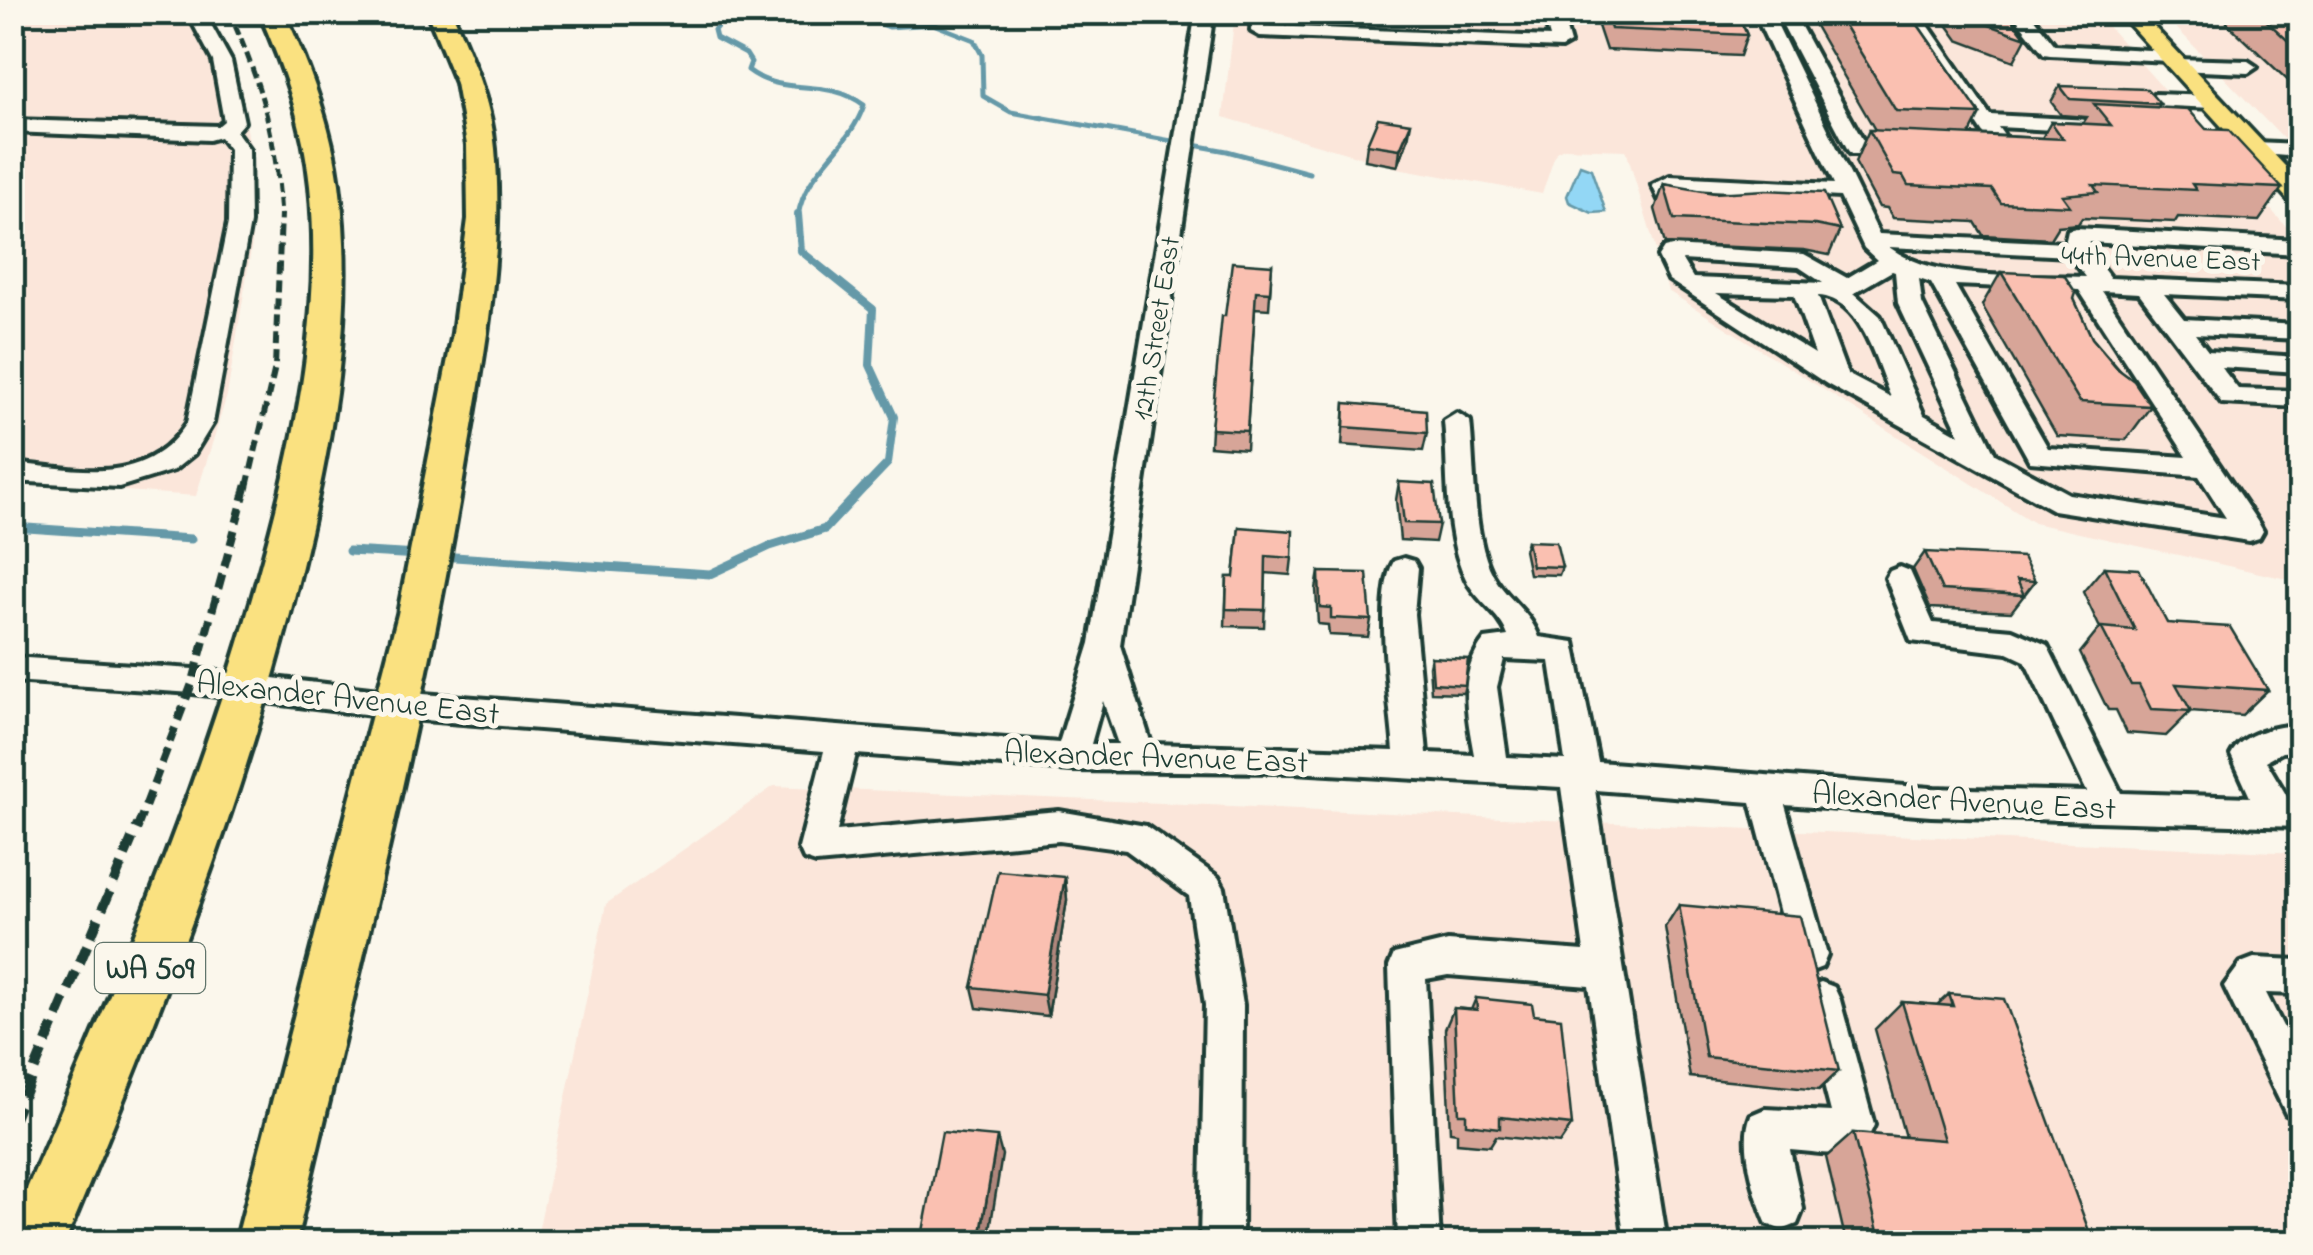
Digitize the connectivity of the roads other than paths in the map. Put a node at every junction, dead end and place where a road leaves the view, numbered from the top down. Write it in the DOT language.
graph roads {
  1 [pos="195,12"];
  2 [pos="271,12"];
  3 [pos="439,12"];
  4 [pos="1205,12"];
  5 [pos="1261,12"];
  6 [pos="1552,12"];
  7 [pos="1762,12"];
  8 [pos="1784,12"];
  9 [pos="1910,12"];
  10 [pos="2019,12"];
  11 [pos="2128,12"];
  12 [pos="1778,46"];
  13 [pos="1802,47"];
  14 [pos="2172,60"];
  15 [pos="2248,67"];
  16 [pos="1799,89"];
  17 [pos="1826,91"];
  18 [pos="2212,102"];
  19 [pos="1984,120"];
  20 [pos="12,126"];
  21 [pos="2114,128"];
  22 [pos="225,130"];
  23 [pos="2152,130"];
  24 [pos="2197,130"];
  25 [pos="2248,141"];
  26 [pos="1827,148"];
  27 [pos="2300,151"];
  28 [pos="1972,156"];
  29 [pos="1780,188"];
  30 [pos="1848,190"];
  31 [pos="2300,198"];
  32 [pos="1981,232"];
  33 [pos="2048,234"];
  34 [pos="1871,240"];
  35 [pos="2076,243"];
  36 [pos="1948,244"];
  37 [pos="2300,247"];
  38 [pos="1899,266"];
  39 [pos="1939,277"];
  40 [pos="1687,284"];
  41 [pos="2094,284"];
  42 [pos="2146,286"];
  43 [pos="1760,288"];
  44 [pos="1841,288"];
  45 [pos="1804,291"];
  46 [pos="2300,293"];
  47 [pos="2176,326"];
  48 [pos="2300,332"];
  49 [pos="1782,345"];
  50 [pos="2201,358"];
  51 [pos="2300,364"];
  52 [pos="1836,378"];
  53 [pos="2300,399"];
  54 [pos="2144,418"];
  55 [pos="1912,420"];
  56 [pos="1457,421"];
  57 [pos="2178,424"];
  58 [pos="2039,456"];
  59 [pos="1984,459"];
  60 [pos="2210,468"];
  61 [pos="12,472"];
  62 [pos="2063,503"];
  63 [pos="1404,568"];
  64 [pos="1900,578"];
  65 [pos="1105,643"];
  66 [pos="1526,647"];
  67 [pos="12,669"];
  68 [pos="249,688"];
  69 [pos="397,705"];
  70 [pos="2300,738"];
  71 [pos="843,740"];
  72 [pos="1072,756"];
  73 [pos="1139,758"];
  74 [pos="1412,766"];
  75 [pos="1493,770"];
  76 [pos="1580,775"];
  77 [pos="1764,789"];
  78 [pos="2111,807"];
  79 [pos="2290,812"];
  80 [pos="1605,970"];
  81 [pos="2300,977"];
  82 [pos="2300,1100"];
  83 [pos="1782,1208"];
  84 [pos="35,1242"];
  85 [pos="266,1242"];
  86 [pos="1221,1242"];
  87 [pos="1419,1242"];
  88 [pos="1646,1242"];
  1 -- 22 [label="street"];
  2 -- 68 [label="highway, WA 509"];
  3 -- 69 [label="highway"];
  4 -- 65 [label="street, 12th Street East"];
  5 -- 6 [label="street"];
  7 -- 12 [label="street"];
  8 -- 13 [label="street"];
  9 -- 19 [label="street"];
  10 -- 14 [label="street"];
  11 -- 14 [label="main road"];
  12 -- 13 [label="street"];
  12 -- 16 [label="street"];
  13 -- 17 [label="street"];
  14 -- 15 [label="street"];
  14 -- 18 [label="main road"];
  16 -- 17 [label="street"];
  16 -- 26 [label="street"];
  17 -- 26 [label="street"];
  18 -- 24 [label="street"];
  18 -- 25 [label="main road"];
  19 -- 21 [label="street"];
  19 -- 28 [label="street"];
  20 -- 22 [label="street"];
  22 -- 61 [label="street"];
  23 -- 24 [label="street"];
  24 -- 25 [label="street"];
  25 -- 27 [label="street"];
  25 -- 31 [label="main road"];
  26 -- 30 [label="street"];
  29 -- 30 [label="street"];
  30 -- 34 [label="street"];
  32 -- 36 [label="street"];
  33 -- 35 [label="street"];
  34 -- 36 [label="street"];
  34 -- 38 [label="street"];
  35 -- 36 [label="street"];
  35 -- 37 [label="street"];
  35 -- 41 [label="street"];
  38 -- 39 [label="street, 44th Avenue East"];
  38 -- 44 [label="street"];
  38 -- 59 [label="street"];
  39 -- 41 [label="street, 44th Avenue East"];
  39 -- 58 [label="street"];
  40 -- 43 [label="street"];
  40 -- 44 [label="street"];
  40 -- 49 [label="street"];
  41 -- 42 [label="street, 44th Avenue East"];
  41 -- 57 [label="street"];
  42 -- 46 [label="street, 44th Avenue East"];
  42 -- 47 [label="street"];
  43 -- 45 [label="street"];
  43 -- 49 [label="street"];
  44 -- 45 [label="street"];
  44 -- 55 [label="street"];
  45 -- 52 [label="street"];
  47 -- 48 [label="street"];
  47 -- 50 [label="street"];
  49 -- 52 [label="street"];
  50 -- 51 [label="street"];
  50 -- 53 [label="street"];
  52 -- 55 [label="street"];
  54 -- 57 [label="street"];
  55 -- 59 [label="street"];
  56 -- 66 [label="street"];
  57 -- 60 [label="street"];
  58 -- 60 [label="street"];
  58 -- 62 [label="street"];
  59 -- 62 [label="street"];
  60 -- 62 [label="street"];
  63 -- 74 [label="street"];
  64 -- 78 [label="street"];
  65 -- 72 [label="street, 12th Street East"];
  65 -- 73 [label="street, 12th Street East"];
  66 -- 75 [label="street"];
  66 -- 76 [label="street"];
  67 -- 68 [label="street, Alexander Avenue East"];
  68 -- 69 [label="street, Alexander Avenue East"];
  68 -- 84 [label="highway, WA 509"];
  69 -- 71 [label="street, Alexander Avenue East"];
  69 -- 85 [label="highway"];
  70 -- 79 [label="street"];
  71 -- 72 [label="street, Alexander Avenue East"];
  71 -- 86 [label="street"];
  72 -- 73 [label="street, Alexander Avenue East"];
  73 -- 74 [label="street, Alexander Avenue East"];
  74 -- 75 [label="street, Alexander Avenue East"];
  75 -- 76 [label="street, Alexander Avenue East"];
  76 -- 77 [label="street, Alexander Avenue East"];
  76 -- 80 [label="street"];
  77 -- 78 [label="street, Alexander Avenue East"];
  77 -- 83 [label="street"];
  78 -- 79 [label="street, Alexander Avenue East"];
  80 -- 87 [label="street"];
  80 -- 88 [label="street"];
  81 -- 82 [label="street"];
}
